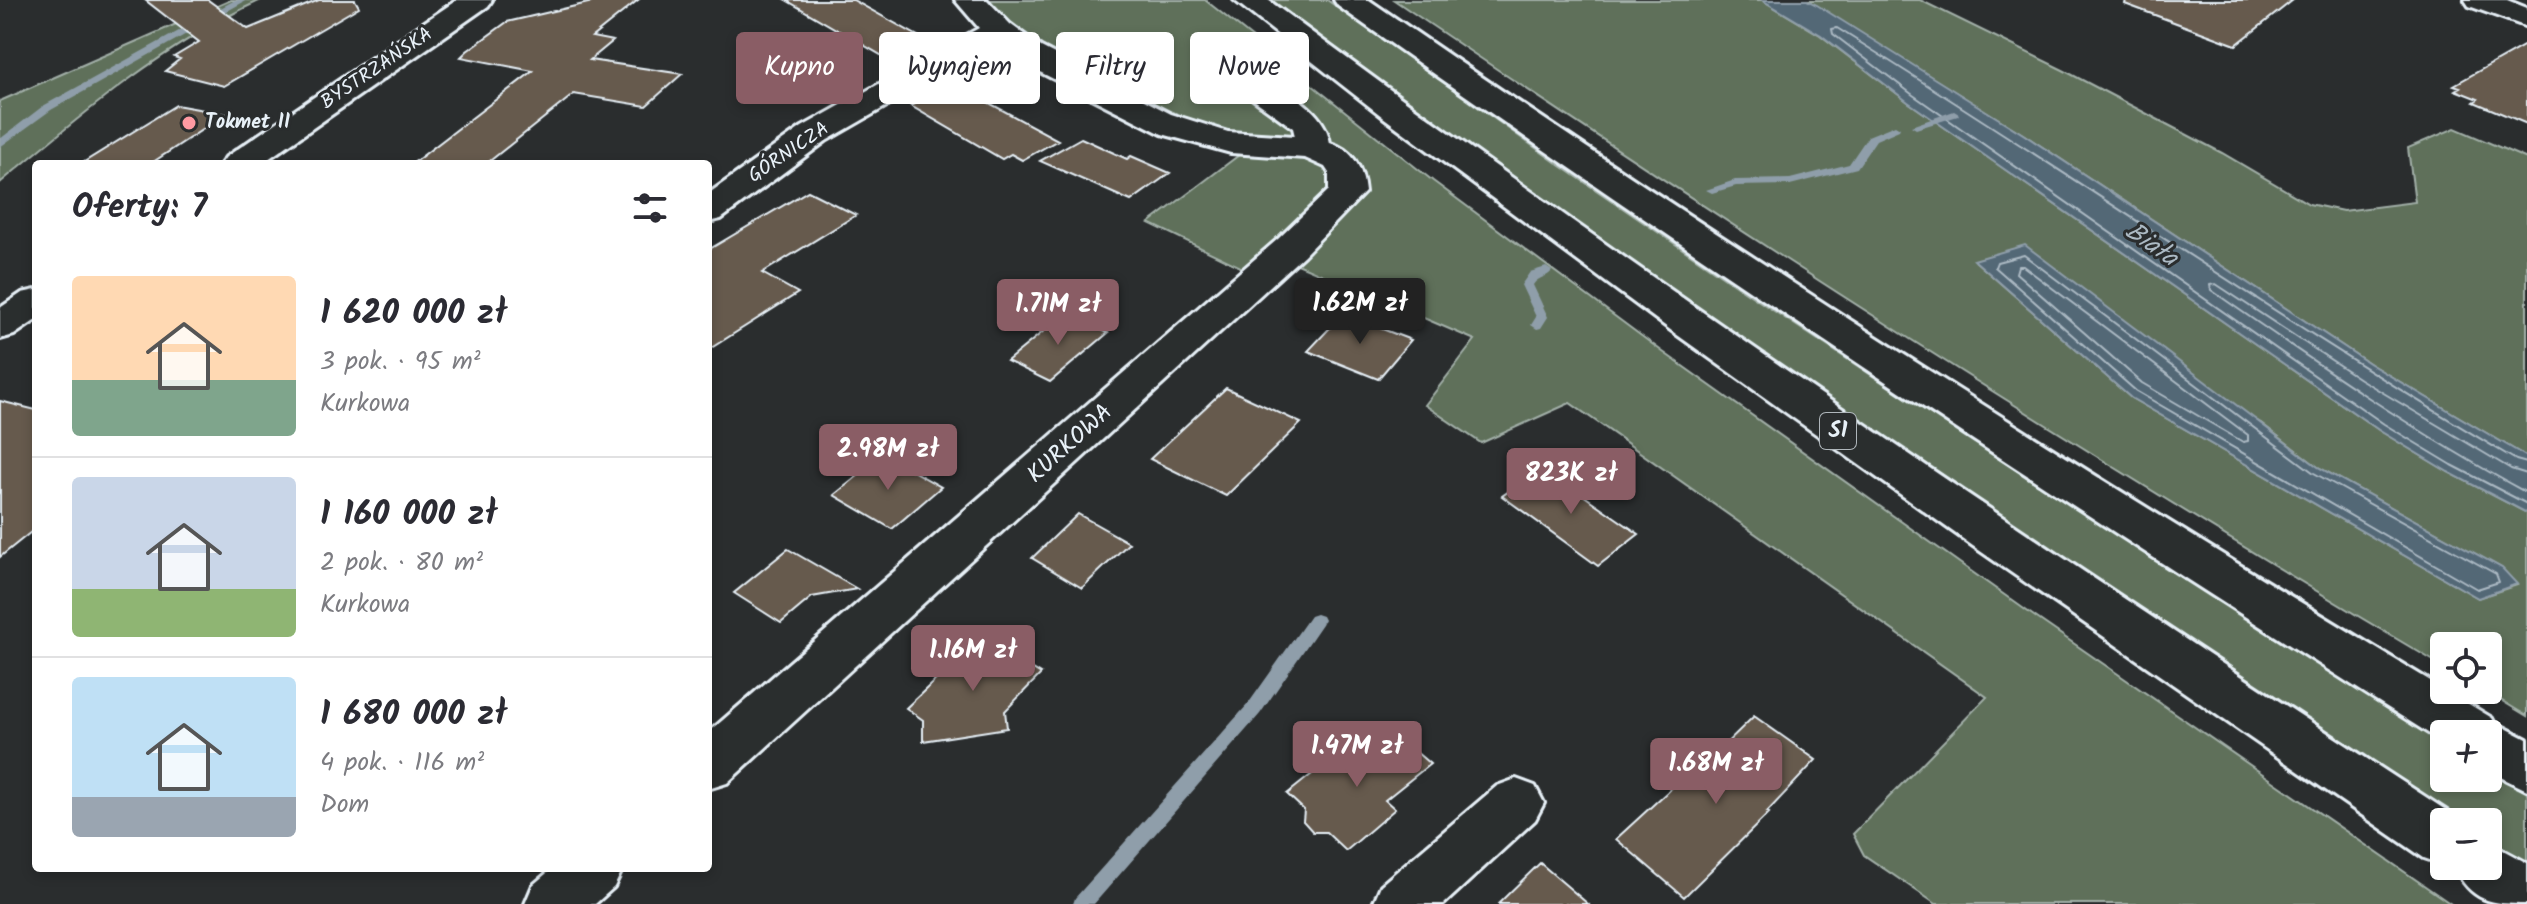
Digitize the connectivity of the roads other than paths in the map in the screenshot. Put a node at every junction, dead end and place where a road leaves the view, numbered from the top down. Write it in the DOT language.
graph roads {
  1 [pos="477,0"];
  2 [pos="970,0"];
  3 [pos="1249,0"];
  4 [pos="1349,0"];
  5 [pos="2480,0"];
  6 [pos="2527,18"];
  7 [pos="997,30"];
  8 [pos="1281,104"];
  9 [pos="1313,147"];
  10 [pos="244,160"];
  11 [pos="712,208"];
  12 [pos="32,305"];
  13 [pos="0,326"];
  14 [pos="2451,720"];
  15 [pos="2502,752"];
  16 [pos="712,762"];
  17 [pos="2527,767"];
  18 [pos="1516,803"];
  19 [pos="2430,831"];
  20 [pos="590,872"];
  21 [pos="2502,879"];
  22 [pos="2527,895"];
  23 [pos="554,904"];
  24 [pos="1402,904"];
  1 -- 10 [label="main road, BYSTRZAŃSKA"];
  2 -- 7 [label="main road"];
  3 -- 19 [label="main road, S1"];
  4 -- 14 [label="main road"];
  5 -- 6 [label="main road"];
  7 -- 9 [label="main road"];
  7 -- 11 [label="main road, GÓRNICZA"];
  8 -- 9 [label="main road"];
  9 -- 16 [label="main road, KURKOWA"];
  12 -- 13 [label="main road"];
  15 -- 17 [label="main road"];
  18 -- 24 [label="main road"];
  20 -- 23 [label="main road"];
  21 -- 22 [label="main road"];
}
